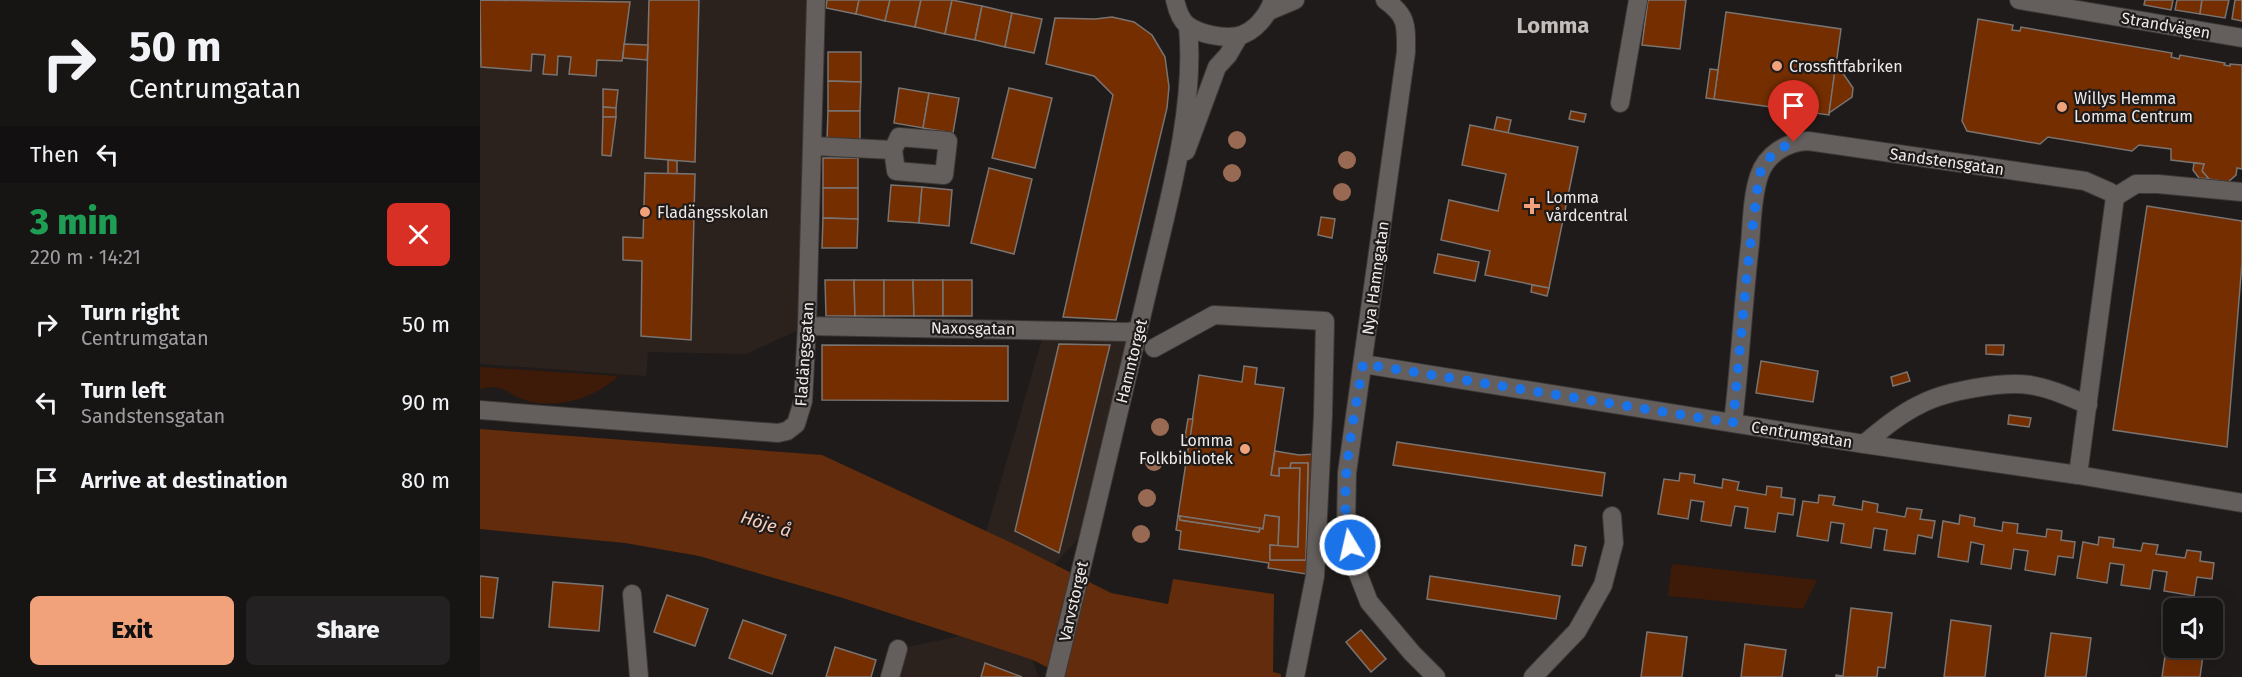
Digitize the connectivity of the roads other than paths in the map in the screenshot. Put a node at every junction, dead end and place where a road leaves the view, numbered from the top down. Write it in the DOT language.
graph roads {
  1 [pos="816,0"];
  2 [pos="1295,0"];
  3 [pos="1638,0"];
  4 [pos="2019,0"];
  5 [pos="1391,2"];
  6 [pos="1172,3"];
  7 [pos="1271,5"];
  8 [pos="1188,26"];
  9 [pos="1239,36"];
  10 [pos="2242,38"];
  11 [pos="1620,103"];
  12 [pos="812,146"];
  13 [pos="893,150"];
  14 [pos="2242,192"];
  15 [pos="2115,197"];
  16 [pos="1170,198"];
  17 [pos="807,326"];
  18 [pos="1138,330"];
  19 [pos="1154,348"];
  20 [pos="1363,364"];
  21 [pos="2088,405"];
  22 [pos="480,410"];
  23 [pos="1733,423"];
  24 [pos="1864,444"];
  25 [pos="2078,475"];
  26 [pos="2242,503"];
  27 [pos="1612,516"];
  28 [pos="1091,525"];
  29 [pos="632,594"];
  30 [pos="898,649"];
  31 [pos="639,677"];
  32 [pos="890,677"];
  33 [pos="1055,677"];
  34 [pos="1296,677"];
  35 [pos="1436,677"];
  36 [pos="1533,677"];
  1 -- 12 [label="street, Fladängsgatan"];
  2 -- 7 [label="street"];
  3 -- 11 [label="street"];
  4 -- 10 [label="street, Strandvägen"];
  5 -- 20 [label="street, Nya Hamngatan"];
  6 -- 8 [label="street"];
  7 -- 9 [label="street"];
  8 -- 9 [label="street"];
  8 -- 16 [label="street, Hamntorget"];
  9 -- 16 [label="street, Hamntorget"];
  12 -- 13 [label="street"];
  12 -- 17 [label="street, Fladängsgatan"];
  14 -- 15 [label="street"];
  15 -- 21 [label="street"];
  15 -- 23 [label="street, Sandstensgatan"];
  16 -- 18 [label="street, Hamntorget"];
  17 -- 18 [label="street, Naxosgatan"];
  17 -- 22 [label="street, Fladängsgatan"];
  18 -- 28 [label="street, Hamntorget"];
  19 -- 34 [label="street"];
  20 -- 23 [label="street, Centrumgatan"];
  20 -- 35 [label="street, Nya Hamngatan"];
  21 -- 24 [label="street"];
  21 -- 25 [label="street"];
  23 -- 24 [label="street, Centrumgatan"];
  24 -- 25 [label="street, Centrumgatan"];
  25 -- 26 [label="street, Centrumgatan"];
  27 -- 36 [label="street"];
  28 -- 33 [label="street, Varvstorget"];
  29 -- 31 [label="street"];
  30 -- 32 [label="street"];
}
